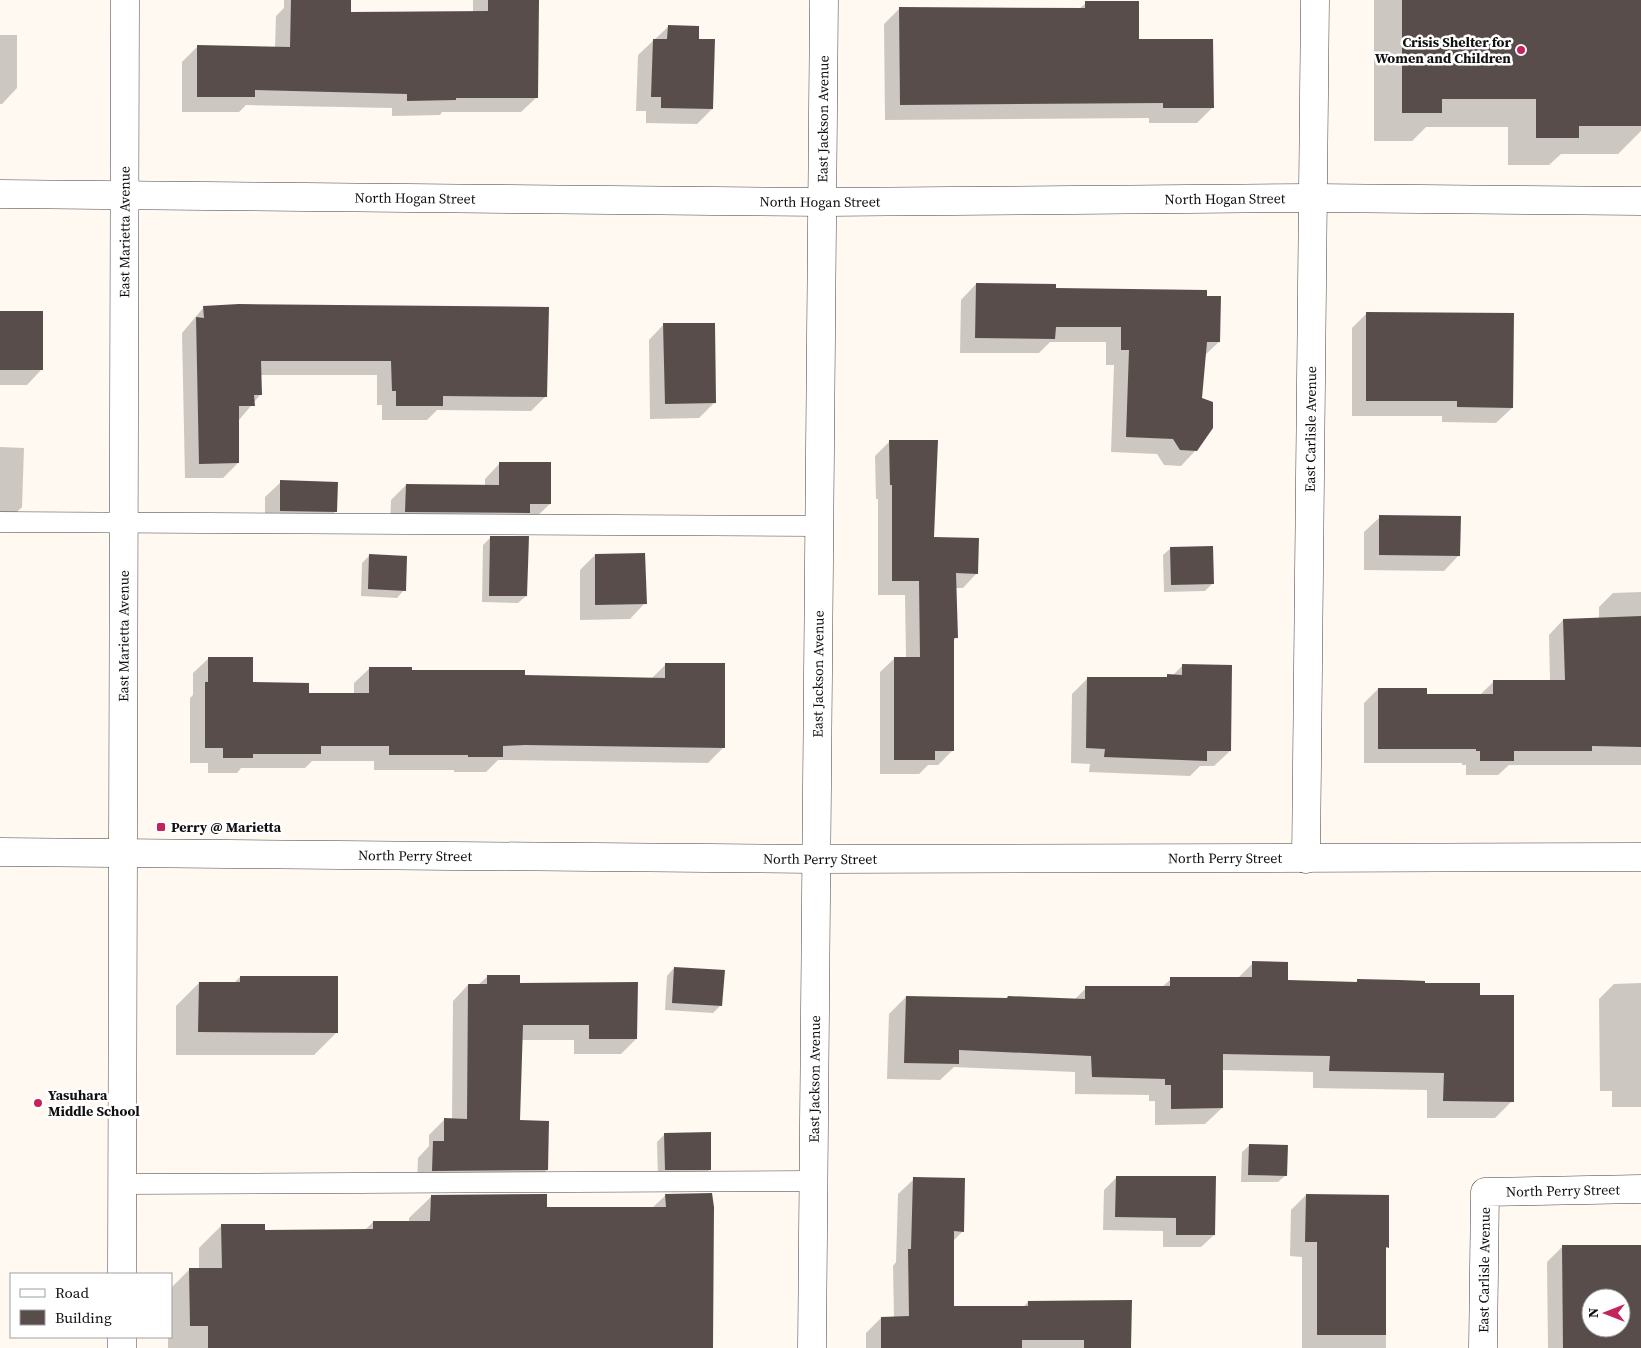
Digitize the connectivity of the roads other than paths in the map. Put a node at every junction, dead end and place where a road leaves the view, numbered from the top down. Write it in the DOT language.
graph roads {
  1 [pos="125,0"];
  2 [pos="824,0"];
  3 [pos="1315,0"];
  4 [pos="0,194"];
  5 [pos="124,194"];
  6 [pos="1314,198"];
  7 [pos="1641,201"];
  8 [pos="823,202"];
  9 [pos="0,522"];
  10 [pos="123,522"];
  11 [pos="819,526"];
  12 [pos="0,852"];
  13 [pos="122,853"];
  14 [pos="1641,857"];
  15 [pos="815,859"];
  16 [pos="1306,859"];
  17 [pos="813,1181"];
  18 [pos="122,1184"];
  19 [pos="1641,1189"];
  20 [pos="1484,1192"];
  21 [pos="122,1273"];
  22 [pos="812,1348"];
  23 [pos="1483,1348"];
  1 -- 5 [label="street, East Marietta Avenue"];
  2 -- 8 [label="street, East Jackson Avenue"];
  3 -- 6 [label="street, East Carlisle Avenue"];
  4 -- 5 [label="street, North Hogan Street"];
  5 -- 8 [label="street, North Hogan Street"];
  5 -- 10 [label="street, East Marietta Avenue"];
  6 -- 7 [label="street, North Hogan Street"];
  6 -- 8 [label="street, North Hogan Street"];
  6 -- 16 [label="street, East Carlisle Avenue"];
  8 -- 11 [label="street, East Jackson Avenue"];
  9 -- 10 [label="lane"];
  10 -- 11 [label="lane"];
  10 -- 13 [label="street, East Marietta Avenue"];
  11 -- 15 [label="street, East Jackson Avenue"];
  12 -- 13 [label="street, North Perry Street"];
  13 -- 15 [label="street, North Perry Street"];
  13 -- 18 [label="street, East Marietta Avenue"];
  14 -- 16 [label="street, North Perry Street"];
  15 -- 16 [label="street, North Perry Street"];
  15 -- 17 [label="street, East Jackson Avenue"];
  17 -- 18 [label="lane"];
  17 -- 22 [label="street, East Jackson Avenue"];
  18 -- 21 [label="street, East Marietta Avenue"];
  19 -- 20 [label="street, North Perry Street"];
  20 -- 23 [label="street, East Carlisle Avenue"];
}
